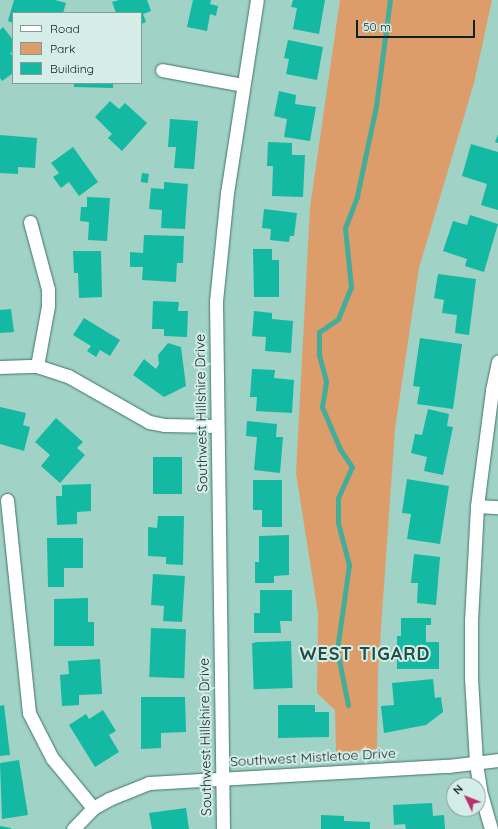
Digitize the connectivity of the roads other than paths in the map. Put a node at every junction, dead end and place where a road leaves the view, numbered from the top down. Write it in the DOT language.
graph roads {
  1 [pos="257,0"];
  2 [pos="162,70"];
  3 [pos="243,85"];
  4 [pos="30,222"];
  5 [pos="498,362"];
  6 [pos="37,366"];
  7 [pos="0,367"];
  8 [pos="218,426"];
  9 [pos="6,500"];
  10 [pos="476,506"];
  11 [pos="498,507"];
  12 [pos="498,760"];
  13 [pos="476,762"];
  14 [pos="222,777"];
  15 [pos="93,808"];
  16 [pos="73,829"];
  17 [pos="223,829"];
  18 [pos="491,829"];
  1 -- 3 [label="street, Southwest Hillshire Drive"];
  2 -- 3 [label="street"];
  3 -- 8 [label="street, Southwest Hillshire Drive"];
  4 -- 6 [label="street"];
  5 -- 10 [label="street"];
  6 -- 7 [label="street"];
  6 -- 8 [label="street"];
  8 -- 14 [label="street, Southwest Hillshire Drive"];
  9 -- 15 [label="street"];
  10 -- 11 [label="street"];
  10 -- 13 [label="street"];
  12 -- 13 [label="street, Southwest Mistletoe Drive"];
  13 -- 14 [label="street, Southwest Mistletoe Drive"];
  13 -- 18 [label="street"];
  14 -- 15 [label="street, Southwest Mistletoe Drive"];
  14 -- 17 [label="street, Southwest Hillshire Drive"];
  15 -- 16 [label="street, Southwest Mistletoe Drive"];
}
